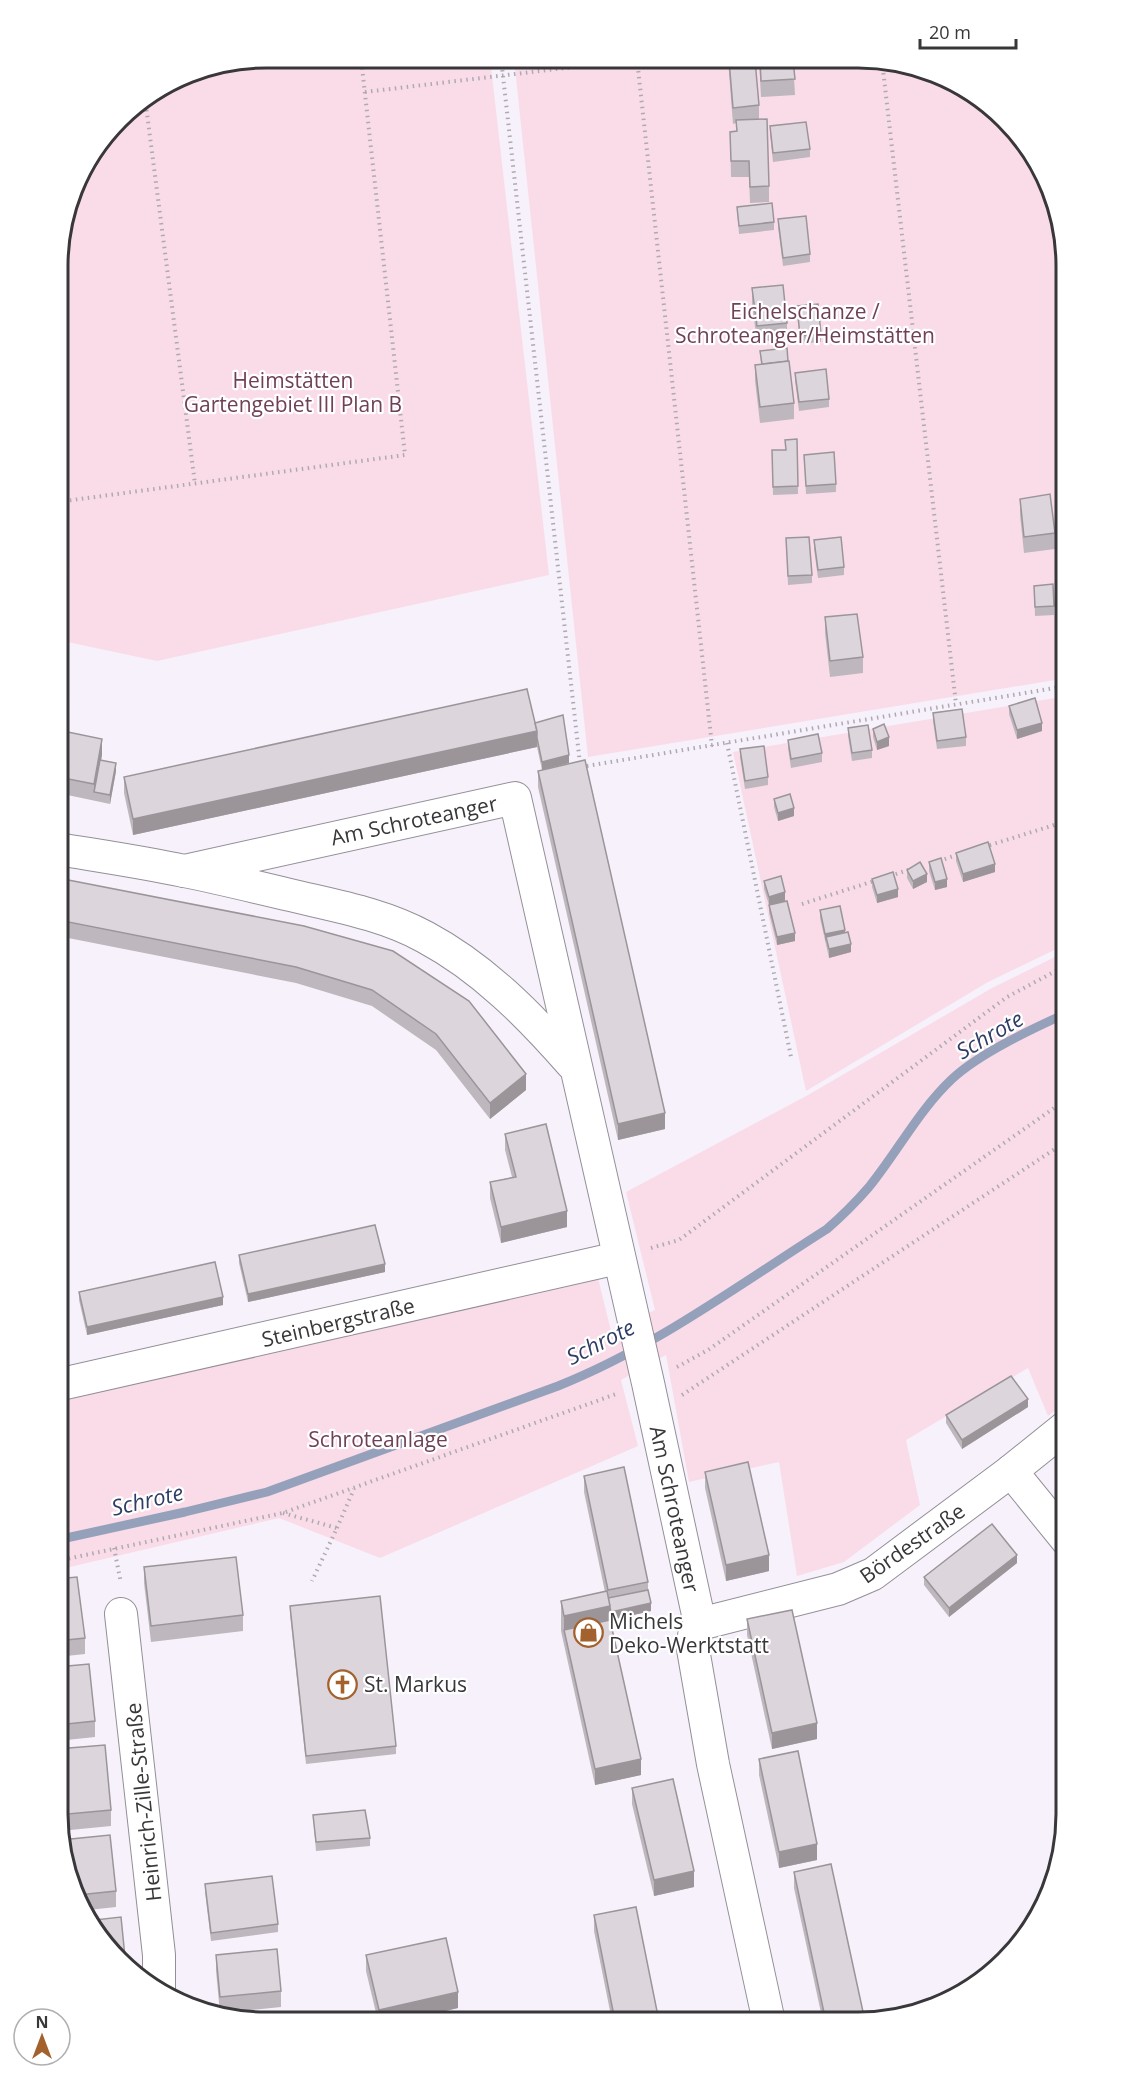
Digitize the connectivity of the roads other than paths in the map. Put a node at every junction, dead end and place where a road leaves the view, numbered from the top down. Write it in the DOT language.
graph roads {
  1 [pos="68,851"];
  2 [pos="184,871"];
  3 [pos="575,1067"];
  4 [pos="618,1258"];
  5 [pos="68,1383"];
  6 [pos="1056,1435"];
  7 [pos="1011,1471"];
  8 [pos="1056,1526"];
  9 [pos="121,1614"];
  10 [pos="700,1624"];
  11 [pos="159,1981"];
  12 [pos="767,2012"];
  1 -- 2 [label="street, Am Schroteanger"];
  2 -- 3 [label="street, Am Schroteanger"];
  2 -- 3 [label="street, Am Schroteanger"];
  3 -- 4 [label="street, Am Schroteanger"];
  4 -- 5 [label="street, Steinbergstraße"];
  4 -- 10 [label="street, Am Schroteanger"];
  6 -- 7 [label="street, Bördestraße"];
  7 -- 8 [label="street"];
  7 -- 10 [label="street, Bördestraße"];
  9 -- 11 [label="street, Heinrich-Zille-Straße"];
  10 -- 12 [label="street, Am Schroteanger"];
}
